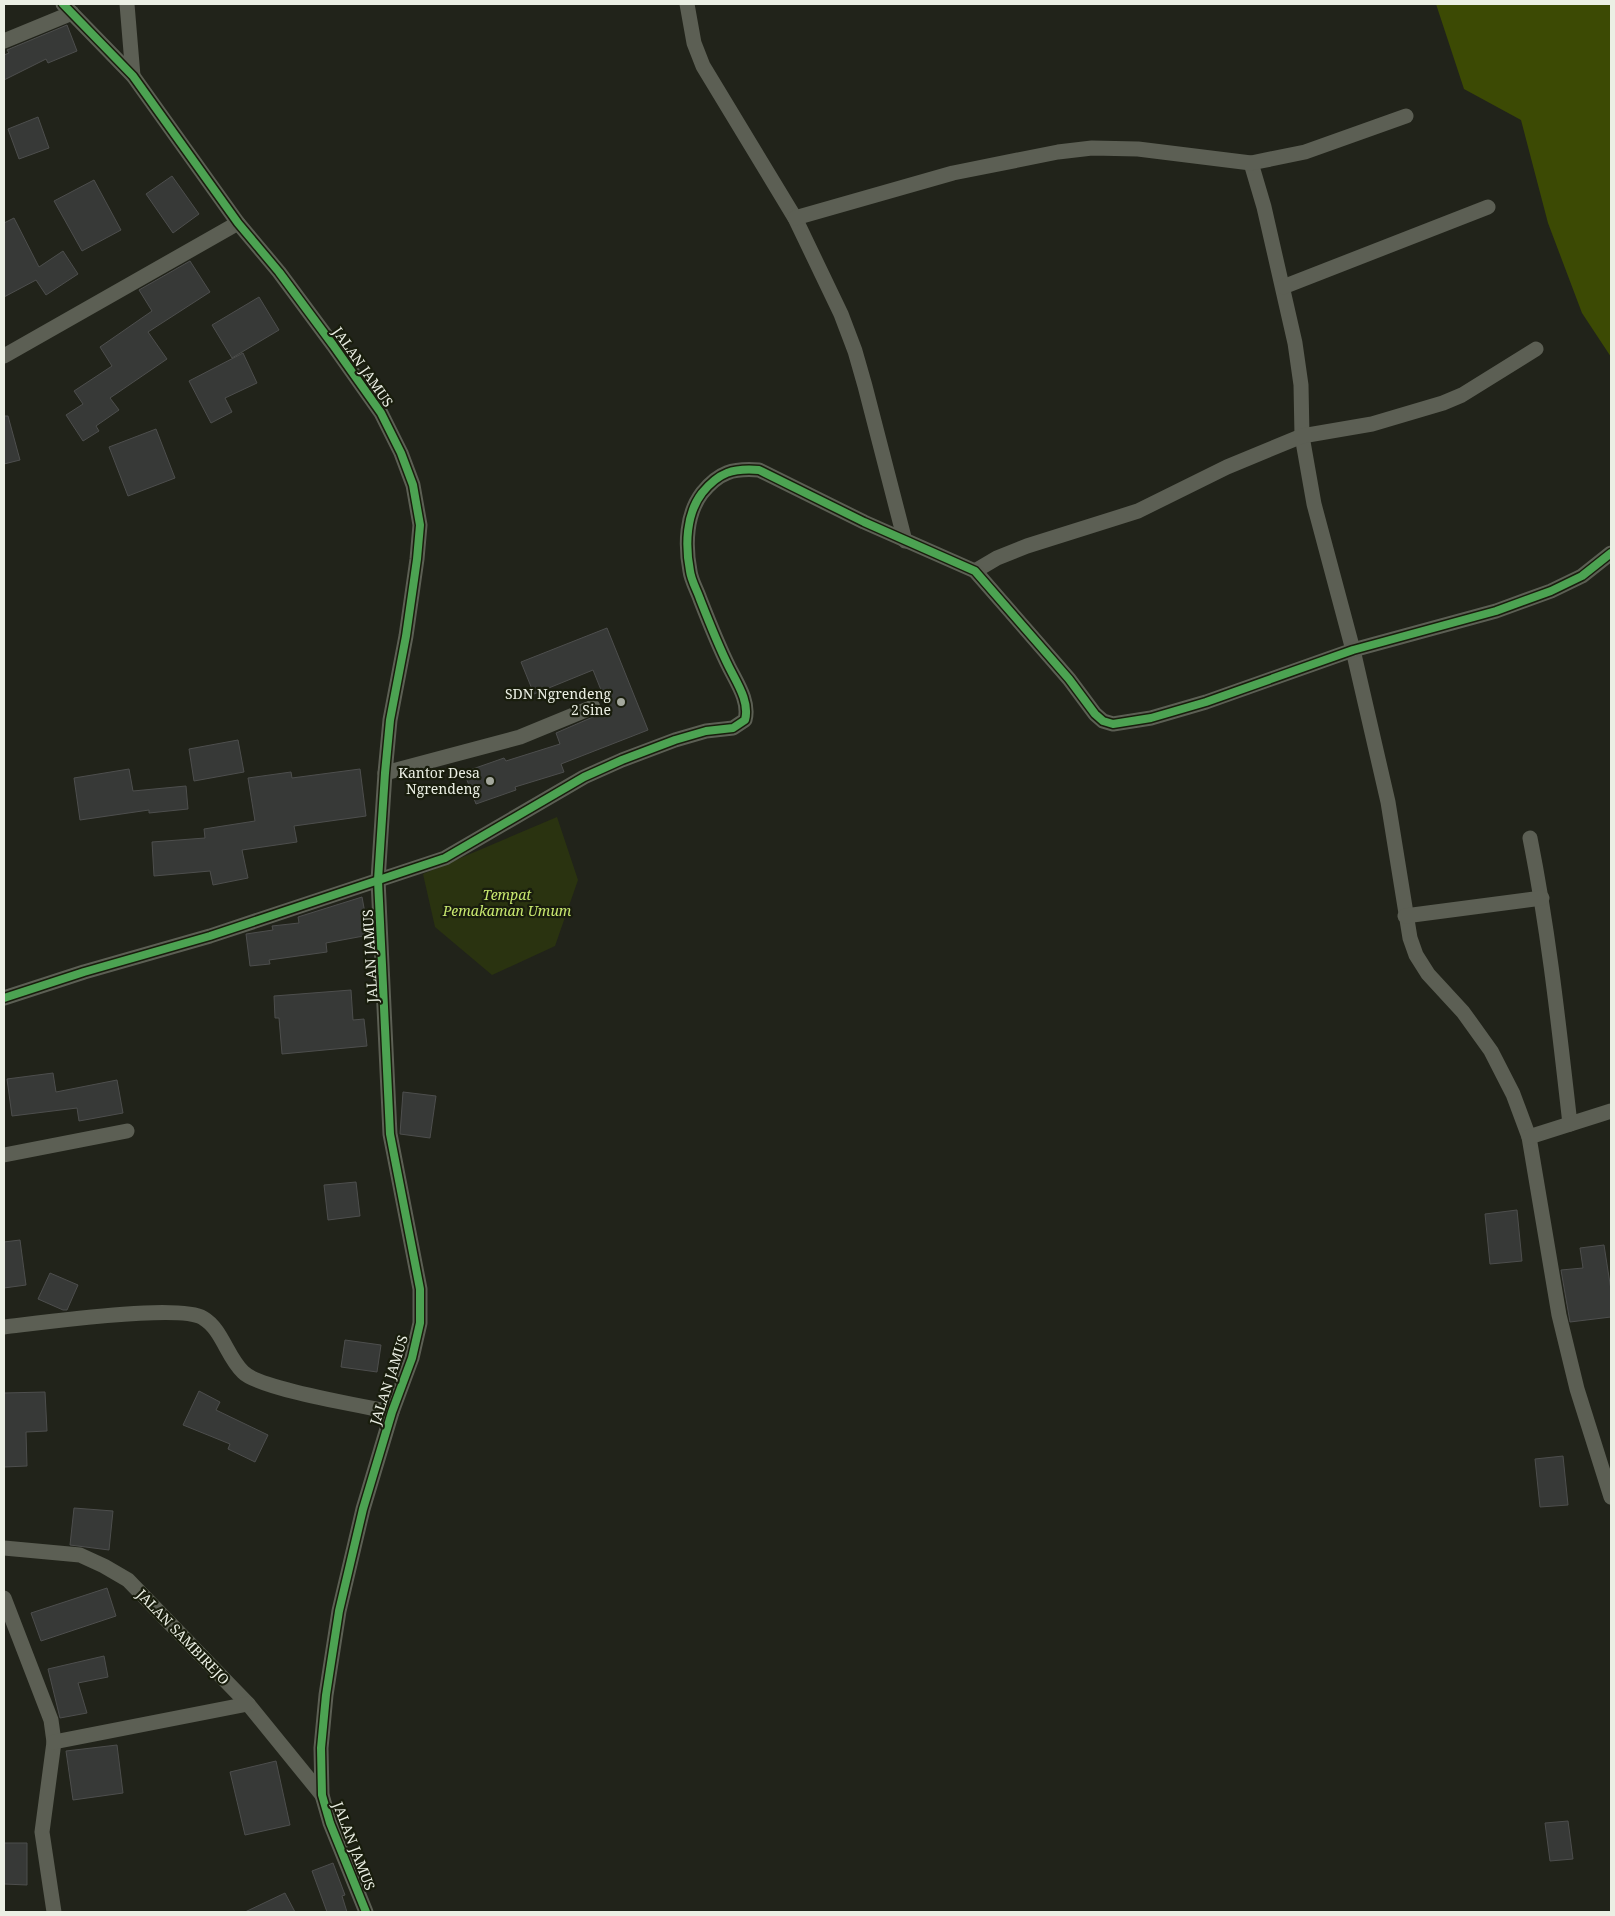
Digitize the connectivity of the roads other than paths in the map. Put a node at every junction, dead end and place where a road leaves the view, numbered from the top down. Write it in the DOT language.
graph roads {
  1 [pos="127,4"];
  2 [pos="687,4"];
  3 [pos="67,8"];
  4 [pos="4,41"];
  5 [pos="132,76"];
  6 [pos="1406,116"];
  7 [pos="1251,163"];
  8 [pos="1488,207"];
  9 [pos="795,218"];
  10 [pos="238,223"];
  11 [pos="1283,287"];
  12 [pos="1536,349"];
  13 [pos="4,356"];
  14 [pos="1302,436"];
  15 [pos="905,541"];
  16 [pos="1611,552"];
  17 [pos="975,571"];
  18 [pos="1353,650"];
  19 [pos="593,707"];
  20 [pos="385,773"];
  21 [pos="1530,838"];
  22 [pos="378,880"];
  23 [pos="1542,898"];
  24 [pos="1405,916"];
  25 [pos="4,998"];
  26 [pos="1611,1111"];
  27 [pos="1570,1124"];
  28 [pos="127,1131"];
  29 [pos="1529,1137"];
  30 [pos="4,1155"];
  31 [pos="4,1327"];
  32 [pos="392,1412"];
  33 [pos="1611,1496"];
  34 [pos="4,1548"];
  35 [pos="4,1598"];
  36 [pos="248,1704"];
  37 [pos="54,1742"];
  38 [pos="322,1795"];
  39 [pos="54,1912"];
  40 [pos="366,1912"];
  1 -- 5 [label="street"];
  2 -- 9 [label="street"];
  3 -- 4 [label="street"];
  3 -- 5 [label="street, JALAN JAMUS"];
  5 -- 10 [label="street, JALAN JAMUS"];
  6 -- 7 [label="street"];
  7 -- 9 [label="street"];
  7 -- 11 [label="street"];
  8 -- 11 [label="street"];
  9 -- 15 [label="street"];
  10 -- 13 [label="street"];
  10 -- 20 [label="street, JALAN JAMUS"];
  11 -- 14 [label="street"];
  12 -- 14 [label="street"];
  14 -- 17 [label="street"];
  14 -- 18 [label="street"];
  15 -- 17 [label="street"];
  15 -- 22 [label="street"];
  16 -- 18 [label="street"];
  17 -- 18 [label="street"];
  18 -- 24 [label="street"];
  19 -- 20 [label="street"];
  20 -- 22 [label="street, JALAN JAMUS"];
  21 -- 23 [label="street"];
  22 -- 25 [label="street"];
  22 -- 32 [label="street, JALAN JAMUS"];
  23 -- 24 [label="street"];
  23 -- 27 [label="street"];
  24 -- 29 [label="street"];
  26 -- 27 [label="street"];
  27 -- 29 [label="street"];
  28 -- 30 [label="street"];
  29 -- 33 [label="street"];
  31 -- 32 [label="street"];
  32 -- 38 [label="street, JALAN JAMUS"];
  34 -- 36 [label="street, JALAN SAMBIREJO"];
  35 -- 37 [label="street"];
  36 -- 37 [label="street"];
  36 -- 38 [label="street, JALAN SAMBIREJO"];
  37 -- 39 [label="street"];
  38 -- 40 [label="street, JALAN JAMUS"];
}
